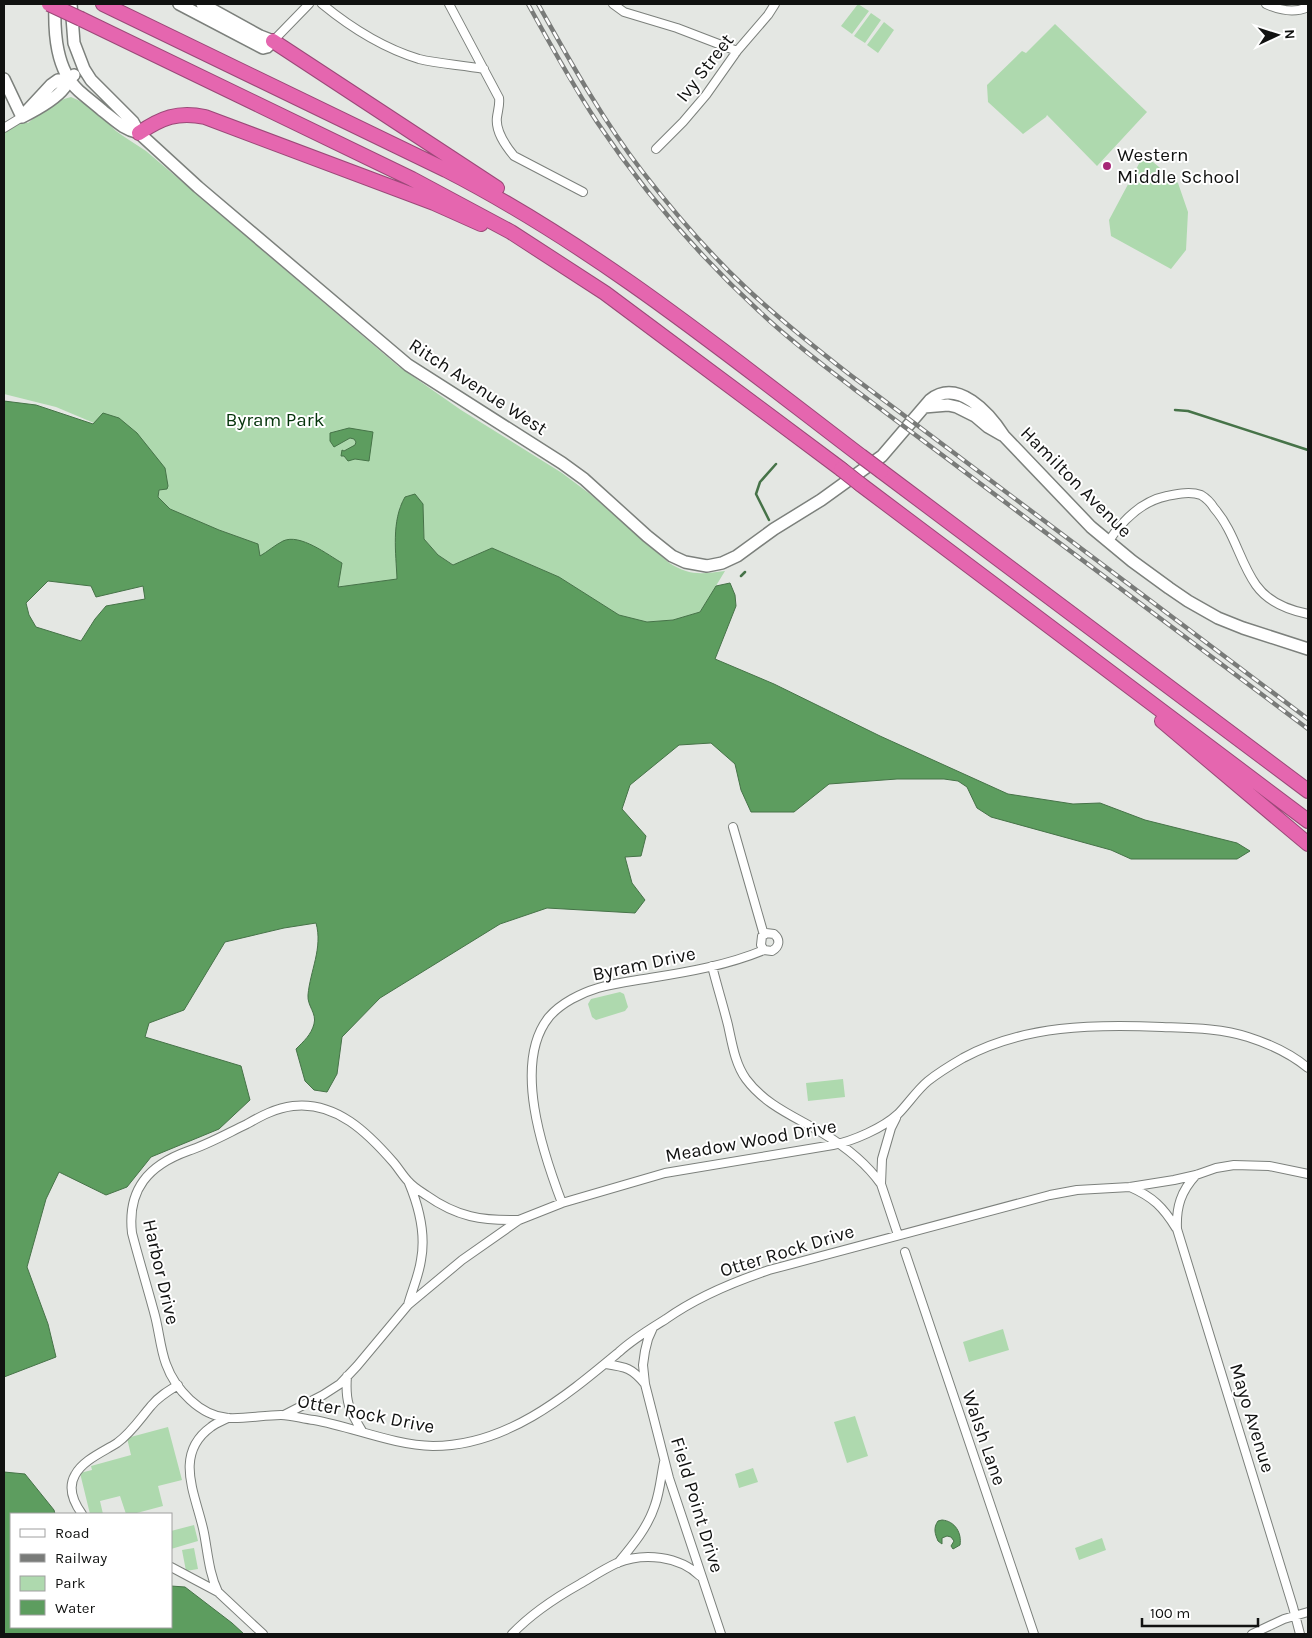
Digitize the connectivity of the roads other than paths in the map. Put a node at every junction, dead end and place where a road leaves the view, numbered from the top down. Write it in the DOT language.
graph roads {
  1 [pos="49,4"];
  2 [pos="55,4"];
  3 [pos="72,4"];
  4 [pos="103,4"];
  5 [pos="179,4"];
  6 [pos="202,4"];
  7 [pos="308,4"];
  8 [pos="322,4"];
  9 [pos="449,4"];
  10 [pos="613,4"];
  11 [pos="775,4"];
  12 [pos="1266,4"];
  13 [pos="1308,7"];
  14 [pos="273,41"];
  15 [pos="737,51"];
  16 [pos="84,68"];
  17 [pos="484,68"];
  18 [pos="4,79"];
  19 [pos="69,79"];
  20 [pos="22,117"];
  21 [pos="4,128"];
  22 [pos="139,133"];
  23 [pos="656,149"];
  24 [pos="583,192"];
  25 [pos="568,240"];
  26 [pos="558,261"];
  27 [pos="821,500"];
  28 [pos="1108,542"];
  29 [pos="1308,614"];
  30 [pos="1308,648"];
  31 [pos="1099,664"];
  32 [pos="1308,792"];
  33 [pos="1308,821"];
  34 [pos="733,827"];
  35 [pos="1308,844"];
  36 [pos="764,935"];
  37 [pos="764,950"];
  38 [pos="712,966"];
  39 [pos="1308,1068"];
  40 [pos="897,1116"];
  41 [pos="839,1144"];
  42 [pos="1308,1174"];
  43 [pos="1196,1175"];
  44 [pos="408,1182"];
  45 [pos="881,1184"];
  46 [pos="1130,1187"];
  47 [pos="562,1202"];
  48 [pos="519,1220"];
  49 [pos="1177,1229"];
  50 [pos="898,1235"];
  51 [pos="904,1252"];
  52 [pos="408,1305"];
  53 [pos="653,1328"];
  54 [pos="606,1364"];
  55 [pos="347,1376"];
  56 [pos="645,1384"];
  57 [pos="178,1385"];
  58 [pos="284,1415"];
  59 [pos="228,1418"];
  60 [pos="362,1431"];
  61 [pos="664,1459"];
  62 [pos="81,1513"];
  63 [pos="618,1563"];
  64 [pos="172,1568"];
  65 [pos="702,1578"];
  66 [pos="218,1592"];
  67 [pos="1308,1612"];
  68 [pos="1295,1616"];
  69 [pos="264,1634"];
  70 [pos="512,1634"];
  71 [pos="721,1634"];
  72 [pos="1034,1634"];
  73 [pos="1252,1634"];
  74 [pos="1300,1634"];
  1 -- 26 [label="highway, bridge"];
  2 -- 19 [label="main road"];
  3 -- 16 [label="main road, Ritch Avenue West"];
  4 -- 25 [label="highway"];
  5 -- 14 [label="main road"];
  6 -- 14 [label="main road"];
  7 -- 14 [label="street"];
  8 -- 17 [label="street"];
  9 -- 17 [label="street"];
  10 -- 15 [label="street"];
  11 -- 15 [label="street, Ivy Street"];
  12 -- 13 [label="street"];
  14 -- 25 [label="highway"];
  15 -- 23 [label="street, Ivy Street"];
  16 -- 19 [label="main road"];
  16 -- 22 [label="main road, Ritch Avenue West"];
  17 -- 24 [label="street"];
  18 -- 20 [label="main road"];
  19 -- 20 [label="main road"];
  19 -- 22 [label="main road, Ritch Avenue West"];
  20 -- 21 [label="street"];
  22 -- 26 [label="highway"];
  22 -- 27 [label="main road, Ritch Avenue West"];
  25 -- 32 [label="highway, bridge"];
  26 -- 31 [label="highway, bridge"];
  27 -- 28 [label="main road, Hamilton Avenue"];
  28 -- 29 [label="street"];
  28 -- 30 [label="main road, Hamilton Avenue"];
  31 -- 33 [label="highway"];
  31 -- 35 [label="highway"];
  34 -- 36 [label="street"];
  36 -- 37 [label="street"];
  36 -- 37 [label="street, Byram Drive"];
  37 -- 38 [label="street, Byram Drive"];
  38 -- 41 [label="street"];
  38 -- 47 [label="street, Byram Drive"];
  39 -- 40 [label="street, Meadow Wood Drive"];
  40 -- 41 [label="street, Meadow Wood Drive"];
  40 -- 45 [label="street"];
  41 -- 45 [label="street"];
  41 -- 47 [label="street, Meadow Wood Drive"];
  42 -- 43 [label="street, Otter Rock Drive"];
  43 -- 46 [label="street, Otter Rock Drive"];
  43 -- 49 [label="street, Mayo Avenue"];
  44 -- 48 [label="street, Harbor Drive"];
  44 -- 52 [label="street, Harbor Drive"];
  44 -- 57 [label="street, Harbor Drive"];
  45 -- 50 [label="street"];
  46 -- 49 [label="street, Mayo Avenue"];
  46 -- 50 [label="street, Otter Rock Drive"];
  47 -- 48 [label="street, Meadow Wood Drive"];
  48 -- 52 [label="street, Meadow Wood Drive"];
  49 -- 68 [label="street, Mayo Avenue"];
  50 -- 53 [label="street, Otter Rock Drive"];
  51 -- 72 [label="street, Walsh Lane"];
  52 -- 55 [label="street, Meadow Wood Drive"];
  53 -- 54 [label="street, Otter Rock Drive"];
  53 -- 56 [label="street, Field Point Drive"];
  54 -- 56 [label="street"];
  54 -- 60 [label="street, Otter Rock Drive"];
  55 -- 58 [label="street, Meadow Wood Drive"];
  55 -- 60 [label="street"];
  56 -- 61 [label="street, Field Point Drive"];
  57 -- 59 [label="street, Harbor Drive"];
  57 -- 62 [label="street"];
  58 -- 59 [label="street, Harbor Drive"];
  58 -- 60 [label="street, Otter Rock Drive"];
  59 -- 66 [label="street"];
  61 -- 63 [label="street"];
  61 -- 65 [label="street, Field Point Drive"];
  63 -- 65 [label="street"];
  63 -- 70 [label="street"];
  64 -- 66 [label="street"];
  65 -- 71 [label="street, Field Point Drive"];
  66 -- 69 [label="street"];
  67 -- 68 [label="street"];
  68 -- 73 [label="street"];
  68 -- 74 [label="street, Mayo Avenue"];
}
